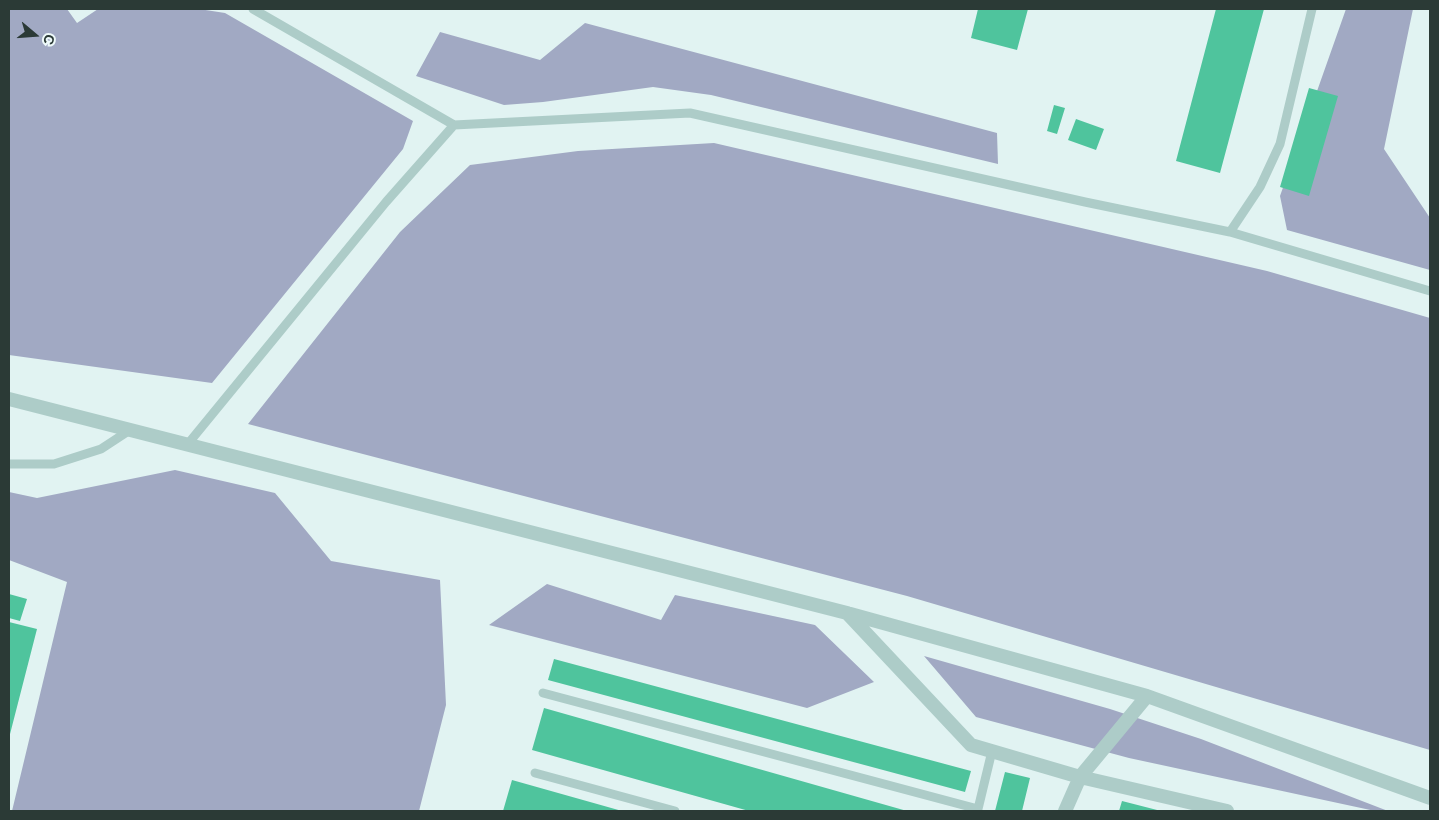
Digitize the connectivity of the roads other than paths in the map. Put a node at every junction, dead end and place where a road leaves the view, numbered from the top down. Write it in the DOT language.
graph roads {
  1 [pos="253,9"];
  2 [pos="1312,9"];
  3 [pos="454,125"];
  4 [pos="1230,232"];
  5 [pos="1430,291"];
  6 [pos="9,399"];
  7 [pos="130,430"];
  8 [pos="187,445"];
  9 [pos="9,464"];
  10 [pos="847,613"];
  11 [pos="543,693"];
  12 [pos="1147,696"];
  13 [pos="992,751"];
  14 [pos="535,773"];
  15 [pos="1080,777"];
  16 [pos="1430,798"];
  17 [pos="977,810"];
  18 [pos="675,811"];
  19 [pos="1065,811"];
  20 [pos="1226,811"];
  1 -- 3 [label="lane"];
  2 -- 4 [label="lane"];
  3 -- 4 [label="lane"];
  3 -- 8 [label="lane"];
  4 -- 5 [label="lane"];
  6 -- 7 [label="street"];
  7 -- 8 [label="street"];
  7 -- 9 [label="lane"];
  8 -- 10 [label="street"];
  10 -- 12 [label="street"];
  10 -- 13 [label="street"];
  11 -- 17 [label="lane"];
  12 -- 15 [label="street"];
  12 -- 16 [label="street"];
  13 -- 15 [label="street"];
  13 -- 17 [label="lane"];
  14 -- 18 [label="lane"];
  15 -- 19 [label="street"];
  15 -- 20 [label="street"];
}
